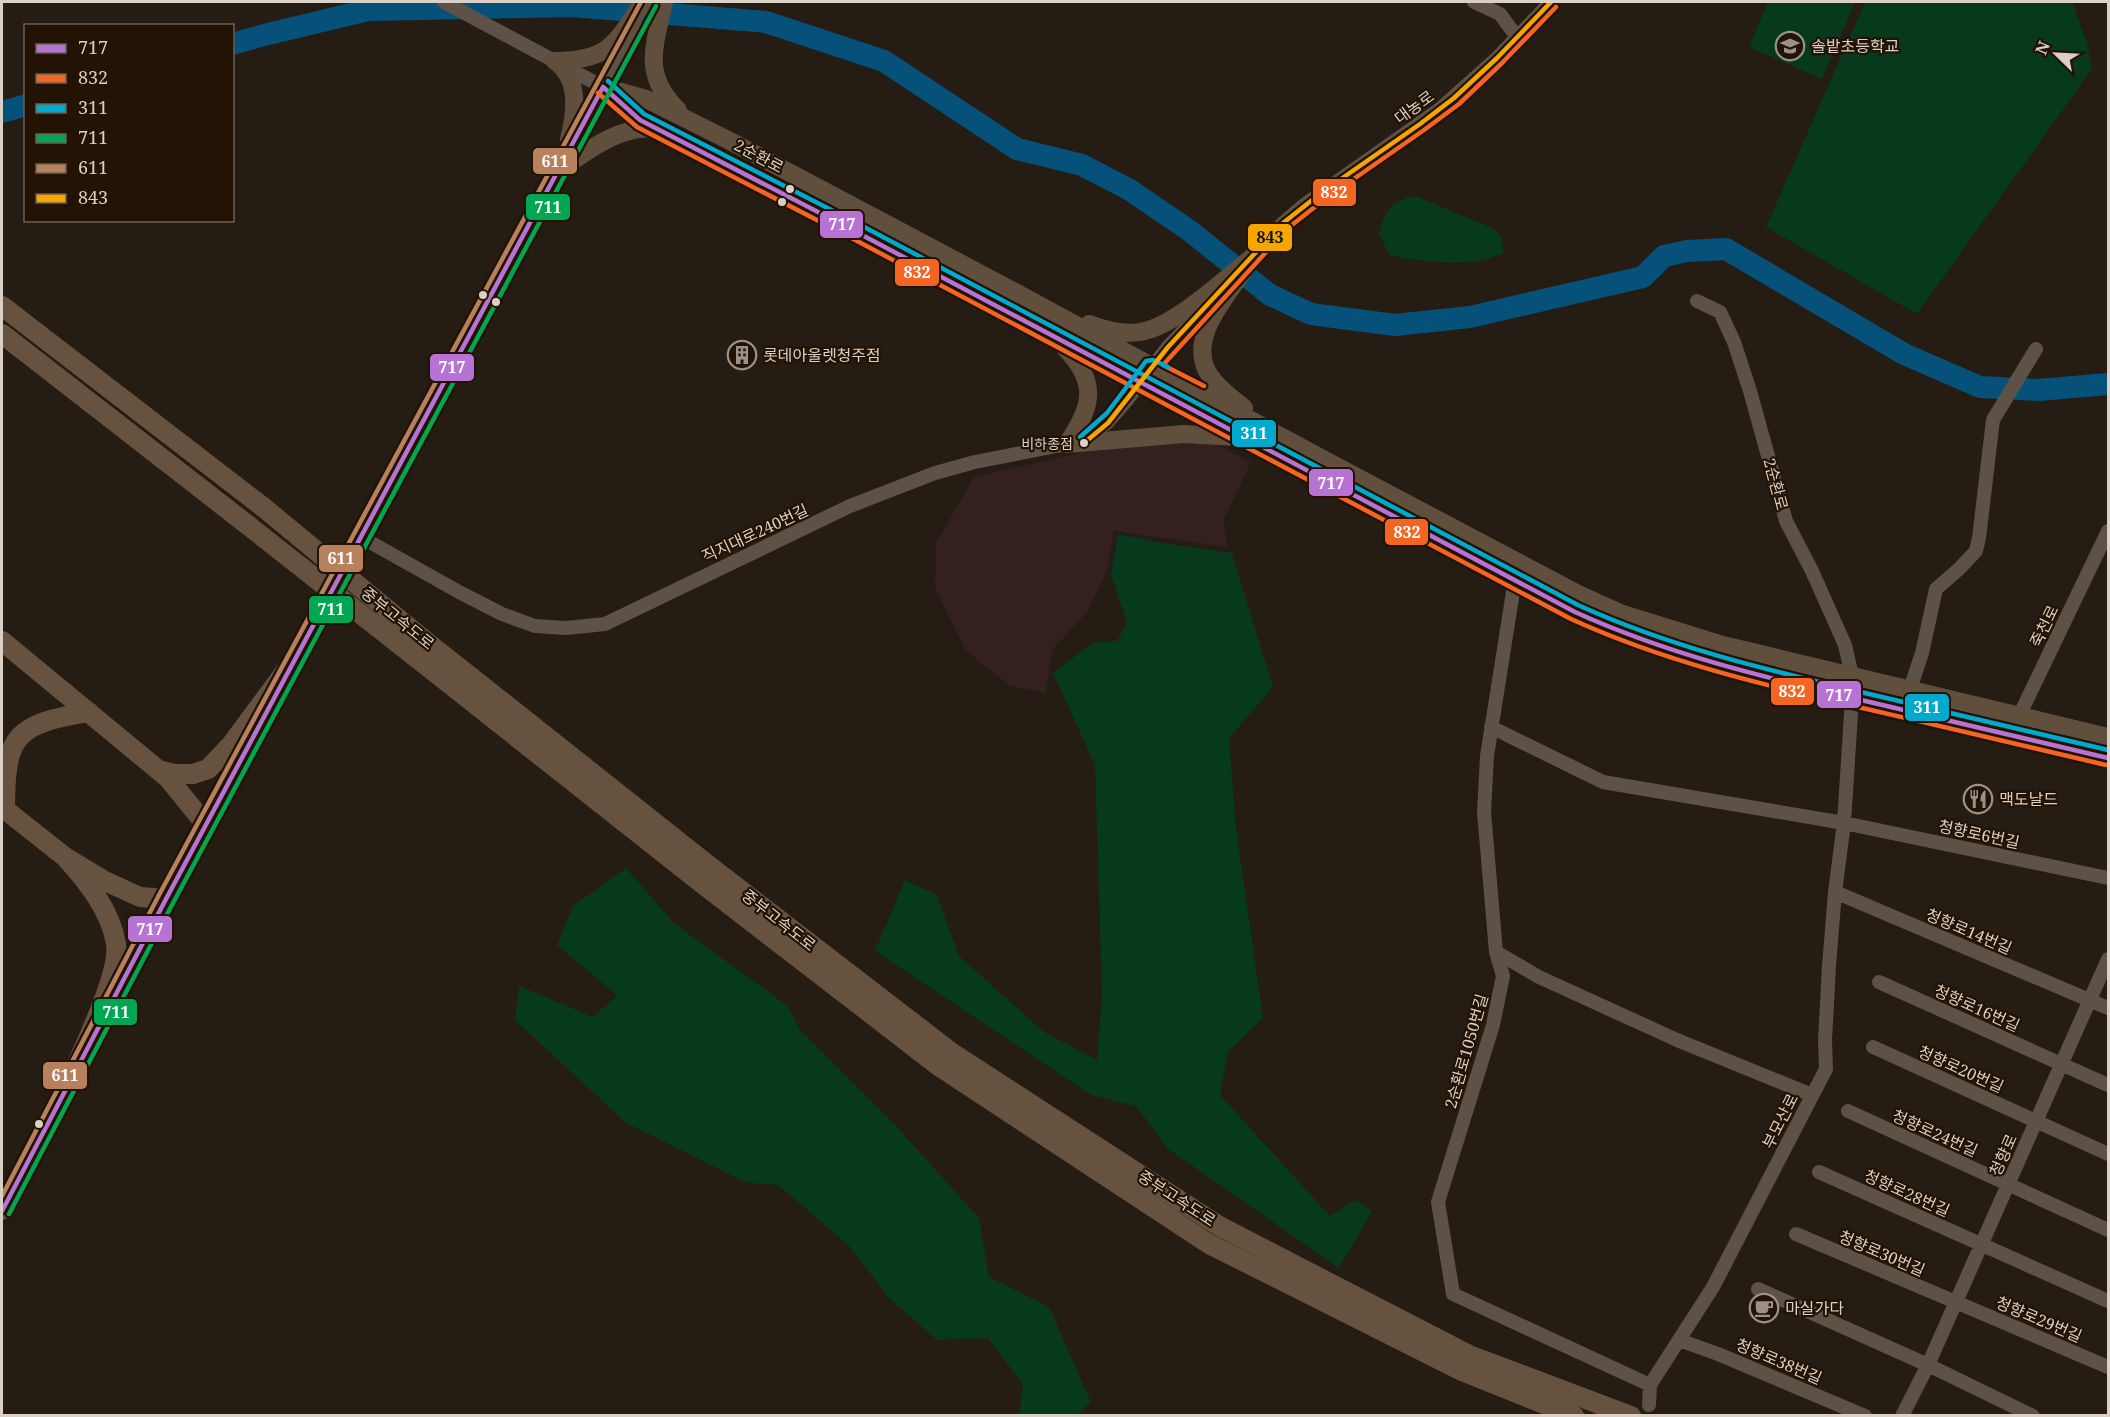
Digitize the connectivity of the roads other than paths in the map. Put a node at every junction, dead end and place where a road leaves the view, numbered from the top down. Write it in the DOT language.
graph roads {
  1 [pos="444,2"];
  2 [pos="644,2"];
  3 [pos="649,2"];
  4 [pos="664,2"];
  5 [pos="1474,2"];
  6 [pos="1551,2"];
  7 [pos="1517,37"];
  8 [pos="620,45"];
  9 [pos="553,60"];
  10 [pos="603,87"];
  11 [pos="688,120"];
  12 [pos="659,130"];
  13 [pos="557,171"];
  14 [pos="1256,254"];
  15 [pos="1015,292"];
  16 [pos="1697,301"];
  17 [pos="2,306"];
  18 [pos="1200,312"];
  19 [pos="2,334"];
  20 [pos="1053,336"];
  21 [pos="2036,349"];
  22 [pos="1151,367"];
  23 [pos="1140,383"];
  24 [pos="1107,423"];
  25 [pos="1270,430"];
  26 [pos="1242,437"];
  27 [pos="1097,442"];
  28 [pos="1067,444"];
  29 [pos="2109,531"];
  30 [pos="361,537"];
  31 [pos="1517,572"];
  32 [pos="2,641"];
  33 [pos="418,648"];
  34 [pos="296,657"];
  35 [pos="1852,676"];
  36 [pos="1910,689"];
  37 [pos="1852,698"];
  38 [pos="89,712"];
  39 [pos="2019,716"];
  40 [pos="1491,727"];
  41 [pos="2010,735"];
  42 [pos="2109,737"];
  43 [pos="2109,758"];
  44 [pos="158,770"];
  45 [pos="3,808"];
  46 [pos="1844,823"];
  47 [pos="206,825"];
  48 [pos="65,857"];
  49 [pos="2109,878"];
  50 [pos="1835,892"];
  51 [pos="166,899"];
  52 [pos="1496,952"];
  53 [pos="2109,959"];
  54 [pos="1879,982"];
  55 [pos="2090,1000"];
  56 [pos="2109,1008"];
  57 [pos="1873,1047"];
  58 [pos="2062,1064"];
  59 [pos="2109,1085"];
  60 [pos="66,1088"];
  61 [pos="1812,1095"];
  62 [pos="1848,1111"];
  63 [pos="2036,1121"];
  64 [pos="2109,1154"];
  65 [pos="1819,1172"];
  66 [pos="2008,1184"];
  67 [pos="2,1210"];
  68 [pos="2109,1230"];
  69 [pos="1796,1234"];
  70 [pos="1982,1244"];
  71 [pos="1758,1289"];
  72 [pos="2109,1301"];
  73 [pos="1956,1302"];
  74 [pos="1679,1340"];
  75 [pos="1928,1365"];
  76 [pos="2109,1367"];
  77 [pos="1650,1385"];
  78 [pos="1649,1405"];
  79 [pos="1574,1416"];
  80 [pos="1631,1416"];
  81 [pos="1865,1416"];
  82 [pos="1902,1416"];
  83 [pos="2033,1416"];
  1 -- 9 [label="street, 2순환로"];
  2 -- 8 [label="main road"];
  3 -- 8 [label="street"];
  4 -- 11 [label="main road"];
  5 -- 7 [label="street"];
  6 -- 7 [label="street, 대농로"];
  7 -- 14 [label="street, 대농로"];
  8 -- 9 [label="main road"];
  8 -- 10 [label="street"];
  9 -- 10 [label="street, 2순환로"];
  9 -- 13 [label="main road"];
  10 -- 11 [label="main road, 2순환로"];
  10 -- 12 [label="main road, 2순환로"];
  10 -- 13 [label="main road"];
  11 -- 15 [label="main road, 2순환로"];
  12 -- 13 [label="main road"];
  12 -- 20 [label="main road, 2순환로"];
  13 -- 30 [label="main road"];
  14 -- 18 [label="main road"];
  14 -- 18 [label="main road"];
  15 -- 18 [label="main road"];
  15 -- 22 [label="main road, 2순환로"];
  16 -- 35 [label="street, 2순환로"];
  17 -- 33 [label="highway, 중부고속도로, bridge"];
  18 -- 22 [label="street, 직지대로240번길"];
  18 -- 25 [label="main road"];
  19 -- 33 [label="highway, 중부고속도로, bridge"];
  20 -- 23 [label="main road, 2순환로"];
  20 -- 28 [label="main road"];
  21 -- 36 [label="street"];
  22 -- 23 [label="street, 직지대로240번길"];
  22 -- 25 [label="main road, 2순환로"];
  23 -- 24 [label="street, 직지대로240번길"];
  23 -- 26 [label="main road, 2순환로"];
  24 -- 27 [label="street"];
  24 -- 28 [label="street, 직지대로240번길"];
  25 -- 31 [label="main road, 2순환로"];
  26 -- 27 [label="main road"];
  26 -- 31 [label="main road, 2순환로"];
  27 -- 28 [label="main road"];
  28 -- 30 [label="street, 직지대로240번길"];
  29 -- 39 [label="street, 죽천로"];
  30 -- 34 [label="main road"];
  31 -- 35 [label="main road, 2순환로"];
  31 -- 37 [label="main road, 2순환로"];
  31 -- 40 [label="street, 2순환로1050번길"];
  32 -- 38 [label="highway"];
  33 -- 79 [label="highway, 중부고속도로"];
  33 -- 80 [label="highway, 중부고속도로"];
  34 -- 44 [label="highway"];
  34 -- 47 [label="main road"];
  35 -- 36 [label="main road, 2순환로"];
  36 -- 39 [label="main road, 2순환로"];
  37 -- 41 [label="main road, 2순환로"];
  37 -- 46 [label="street, 부모산로"];
  38 -- 44 [label="highway"];
  38 -- 45 [label="highway"];
  39 -- 41 [label="street, 죽천로"];
  39 -- 42 [label="main road, 2순환로"];
  40 -- 46 [label="street"];
  40 -- 52 [label="street, 2순환로1050번길"];
  41 -- 43 [label="main road, 2순환로"];
  44 -- 47 [label="highway"];
  45 -- 48 [label="highway"];
  46 -- 49 [label="street, 청향로6번길"];
  46 -- 50 [label="street, 부모산로"];
  47 -- 51 [label="main road"];
  48 -- 51 [label="highway"];
  48 -- 60 [label="highway"];
  50 -- 55 [label="street, 청향로14번길"];
  50 -- 61 [label="street, 부모산로"];
  51 -- 60 [label="main road"];
  52 -- 61 [label="street"];
  52 -- 77 [label="street, 2순환로1050번길"];
  53 -- 55 [label="street, 청향로"];
  54 -- 58 [label="street, 청향로16번길"];
  55 -- 56 [label="street, 청향로14번길"];
  55 -- 58 [label="street, 청향로"];
  57 -- 63 [label="street, 청향로20번길"];
  58 -- 59 [label="street, 청향로16번길"];
  58 -- 63 [label="street, 청향로"];
  60 -- 67 [label="main road"];
  61 -- 74 [label="street, 부모산로"];
  62 -- 66 [label="street, 청향로24번길"];
  63 -- 64 [label="street, 청향로20번길"];
  63 -- 66 [label="street, 청향로"];
  65 -- 70 [label="street, 청향로28번길"];
  66 -- 68 [label="street, 청향로24번길"];
  66 -- 70 [label="street, 청향로"];
  69 -- 73 [label="street, 청향로30번길"];
  70 -- 72 [label="street, 청향로28번길"];
  70 -- 73 [label="street, 청향로"];
  71 -- 75 [label="street"];
  73 -- 75 [label="street, 청향로"];
  73 -- 76 [label="street, 청향로29번길"];
  74 -- 77 [label="street, 부모산로"];
  74 -- 81 [label="street, 청향로38번길"];
  75 -- 82 [label="street"];
  75 -- 83 [label="street"];
  77 -- 78 [label="street, 부모산로"];
}
